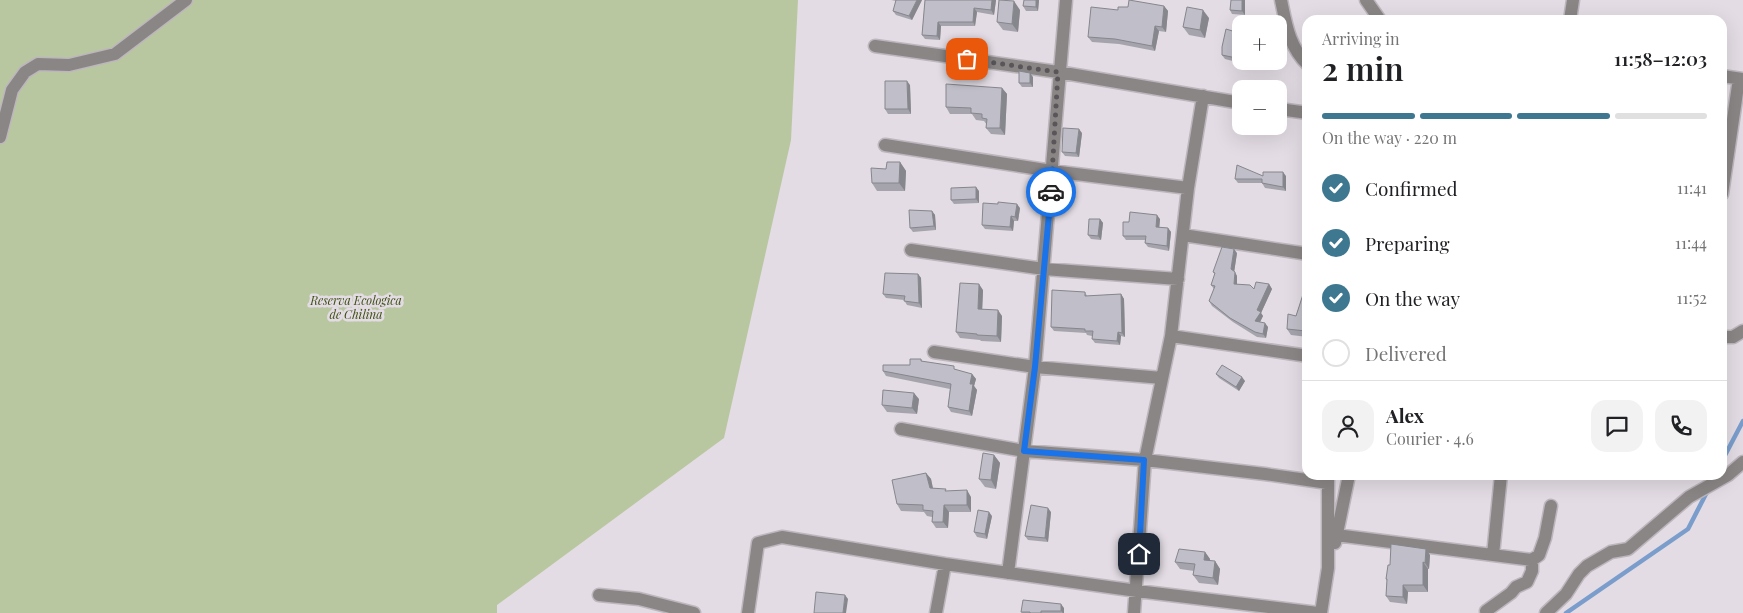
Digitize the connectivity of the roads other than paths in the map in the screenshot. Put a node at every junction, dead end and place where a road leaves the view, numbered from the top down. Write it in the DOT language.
graph roads {
  1 [pos="186,0"];
  2 [pos="1066,0"];
  3 [pos="1281,0"];
  4 [pos="1366,0"];
  5 [pos="1573,0"];
  6 [pos="1376,15"];
  7 [pos="1571,15"];
  8 [pos="875,46"];
  9 [pos="1302,58"];
  10 [pos="1058,72"];
  11 [pos="1727,77"];
  12 [pos="1741,79"];
  13 [pos="1203,96"];
  14 [pos="1232,101"];
  15 [pos="1287,110"];
  16 [pos="1302,112"];
  17 [pos="0,137"];
  18 [pos="885,145"];
  19 [pos="1727,164"];
  20 [pos="1052,171"];
  21 [pos="1188,188"];
  22 [pos="1183,235"];
  23 [pos="911,250"];
  24 [pos="1302,253"];
  25 [pos="1044,268"];
  26 [pos="1178,279"];
  27 [pos="1743,331"];
  28 [pos="1171,336"];
  29 [pos="1727,337"];
  30 [pos="934,352"];
  31 [pos="1302,355"];
  32 [pos="1035,367"];
  33 [pos="1162,378"];
  34 [pos="901,429"];
  35 [pos="1024,451"];
  36 [pos="1144,460"];
  37 [pos="1743,462"];
  38 [pos="1727,476"];
  39 [pos="1302,477"];
  40 [pos="1328,480"];
  41 [pos="1348,480"];
  42 [pos="1500,480"];
  43 [pos="1719,480"];
  44 [pos="1550,506"];
  45 [pos="1336,535"];
  46 [pos="1492,555"];
  47 [pos="1532,560"];
  48 [pos="945,564"];
  49 [pos="1328,568"];
  50 [pos="1008,573"];
  51 [pos="1137,591"];
  52 [pos="599,595"];
  53 [pos="1486,611"];
  54 [pos="694,613"];
  55 [pos="748,613"];
  56 [pos="936,613"];
  57 [pos="1134,613"];
  58 [pos="1320,613"];
  59 [pos="1546,613"];
  1 -- 17 [label="street"];
  2 -- 10 [label="street"];
  3 -- 9 [label="street"];
  4 -- 6 [label="street"];
  5 -- 7 [label="street"];
  8 -- 10 [label="street"];
  10 -- 13 [label="street"];
  10 -- 20 [label="street"];
  11 -- 12 [label="street"];
  12 -- 19 [label="street"];
  13 -- 14 [label="street"];
  13 -- 21 [label="street"];
  15 -- 16 [label="street"];
  18 -- 20 [label="street"];
  20 -- 21 [label="street"];
  20 -- 25 [label="street"];
  21 -- 22 [label="street"];
  22 -- 24 [label="street"];
  22 -- 26 [label="street"];
  23 -- 25 [label="street"];
  25 -- 26 [label="street"];
  25 -- 32 [label="street"];
  26 -- 28 [label="street"];
  27 -- 29 [label="street"];
  28 -- 31 [label="street"];
  28 -- 33 [label="street"];
  30 -- 32 [label="street"];
  32 -- 33 [label="street"];
  32 -- 35 [label="street"];
  33 -- 36 [label="street"];
  34 -- 35 [label="street"];
  35 -- 36 [label="street"];
  35 -- 50 [label="street"];
  36 -- 39 [label="street"];
  36 -- 51 [label="street"];
  37 -- 38 [label="street"];
  40 -- 49 [label="street"];
  41 -- 45 [label="street"];
  42 -- 46 [label="street"];
  43 -- 59 [label="street"];
  44 -- 47 [label="street"];
  45 -- 46 [label="street"];
  45 -- 49 [label="street"];
  46 -- 47 [label="street"];
  47 -- 53 [label="street"];
  48 -- 50 [label="street"];
  48 -- 55 [label="street"];
  48 -- 56 [label="street"];
  49 -- 58 [label="street"];
  50 -- 51 [label="street"];
  51 -- 57 [label="street"];
  51 -- 58 [label="street"];
  52 -- 54 [label="street"];
}
